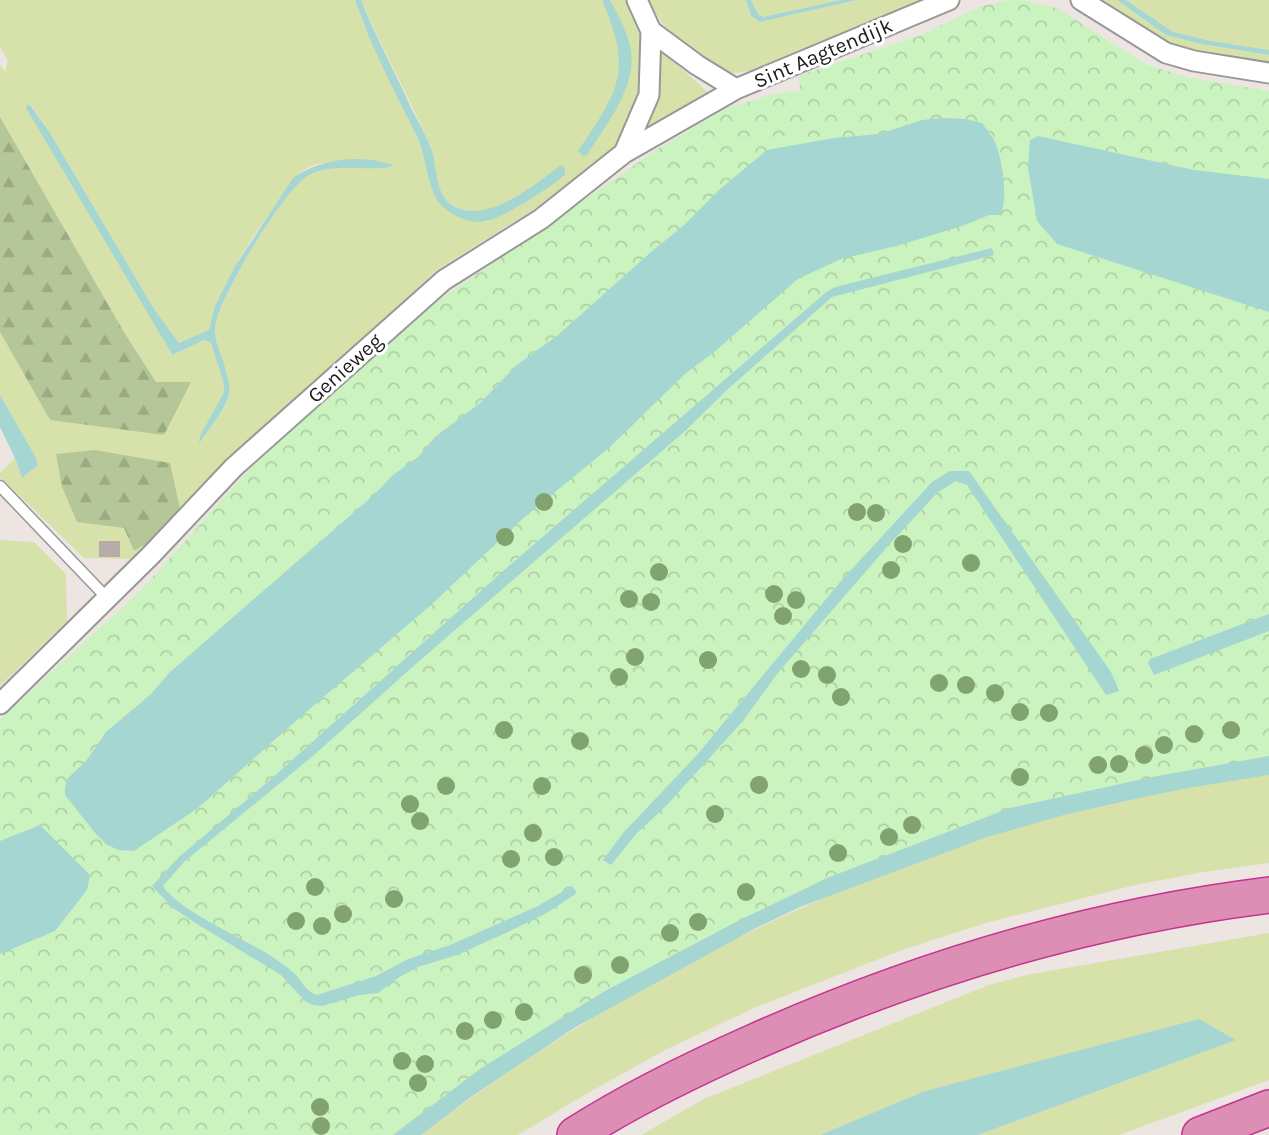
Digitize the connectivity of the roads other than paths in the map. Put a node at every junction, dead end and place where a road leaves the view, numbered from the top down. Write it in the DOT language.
graph roads {
  1 [pos="637,0"];
  2 [pos="949,0"];
  3 [pos="1081,0"];
  4 [pos="651,31"];
  5 [pos="1269,73"];
  6 [pos="736,89"];
  7 [pos="624,153"];
  8 [pos="0,486"];
  9 [pos="107,598"];
  10 [pos="0,704"];
  11 [pos="1269,895"];
  12 [pos="1269,1108"];
  13 [pos="575,1135"];
  14 [pos="1200,1135"];
  1 -- 4 [label="street"];
  2 -- 6 [label="street, Sint Aagtendijk"];
  3 -- 5 [label="street"];
  4 -- 6 [label="street"];
  4 -- 7 [label="street"];
  6 -- 7 [label="street, Genieweg"];
  7 -- 9 [label="street, Genieweg"];
  8 -- 9 [label="lane"];
  9 -- 10 [label="street, Genieweg"];
  11 -- 13 [label="highway"];
  12 -- 14 [label="highway"];
}
